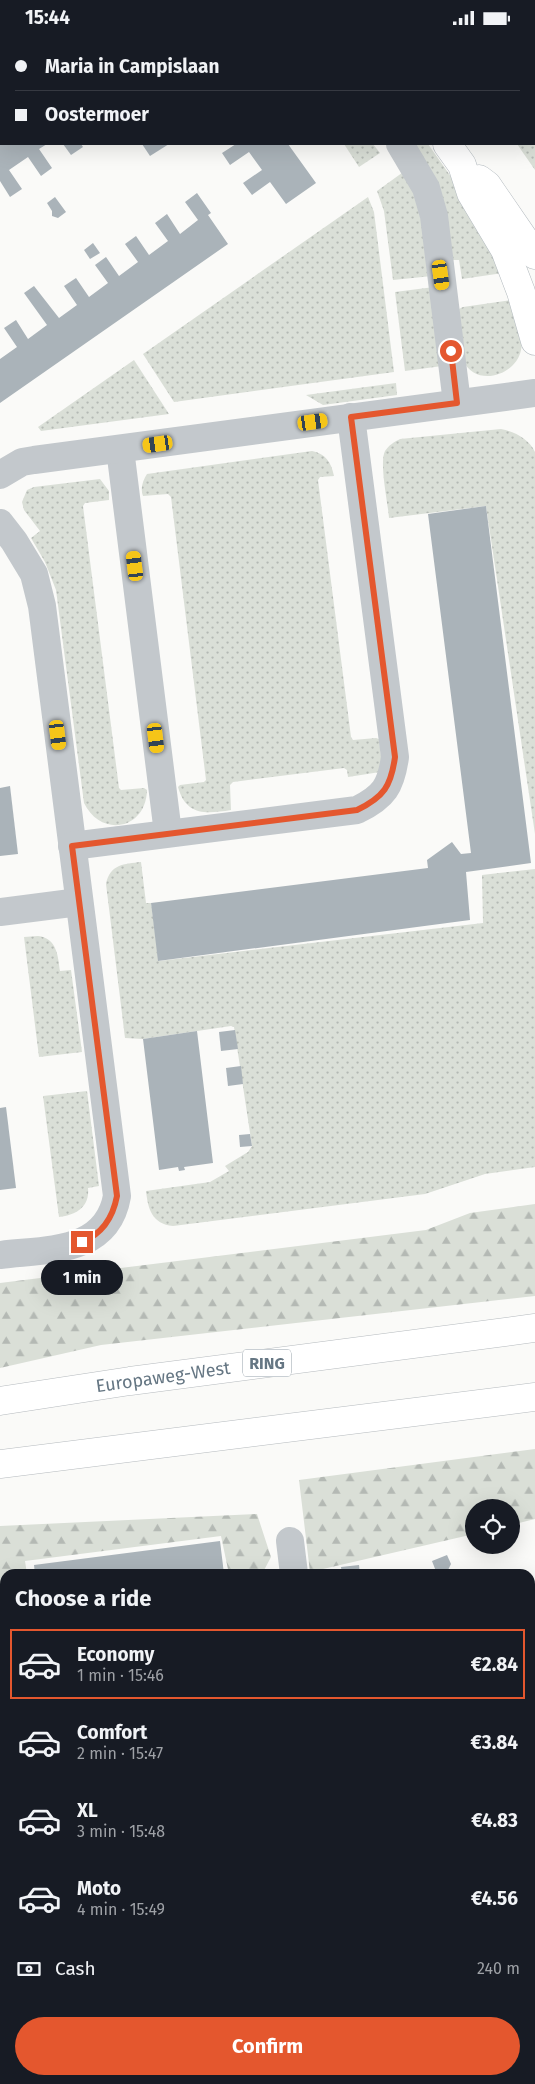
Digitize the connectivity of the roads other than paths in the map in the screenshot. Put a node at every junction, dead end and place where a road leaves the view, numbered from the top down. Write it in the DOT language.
graph roads {
  1 [pos="401,145"];
  2 [pos="454,155"];
  3 [pos="535,255"];
  4 [pos="535,341"];
  5 [pos="535,393"];
  6 [pos="457,403"];
  7 [pos="351,417"];
  8 [pos="120,449"];
  9 [pos="0,475"];
  10 [pos="0,523"];
  11 [pos="168,833"];
  12 [pos="72,846"];
  13 [pos="79,902"];
  14 [pos="0,912"];
  15 [pos="0,1255"];
  16 [pos="535,1328"];
  17 [pos="535,1397"];
  18 [pos="0,1401"];
  19 [pos="0,1464"];
  20 [pos="290,1541"];
  21 [pos="293,1569"];
  1 -- 6 [label="street"];
  2 -- 3 [label="main road"];
  2 -- 4 [label="main road"];
  5 -- 6 [label="street"];
  6 -- 7 [label="street"];
  7 -- 8 [label="street"];
  7 -- 11 [label="street"];
  8 -- 9 [label="street"];
  8 -- 11 [label="street"];
  10 -- 12 [label="street"];
  11 -- 12 [label="street"];
  12 -- 13 [label="street"];
  13 -- 14 [label="street"];
  13 -- 15 [label="street"];
  16 -- 18 [label="main road, Europaweg-West / RING"];
  17 -- 19 [label="main road"];
  20 -- 21 [label="street"];
}
